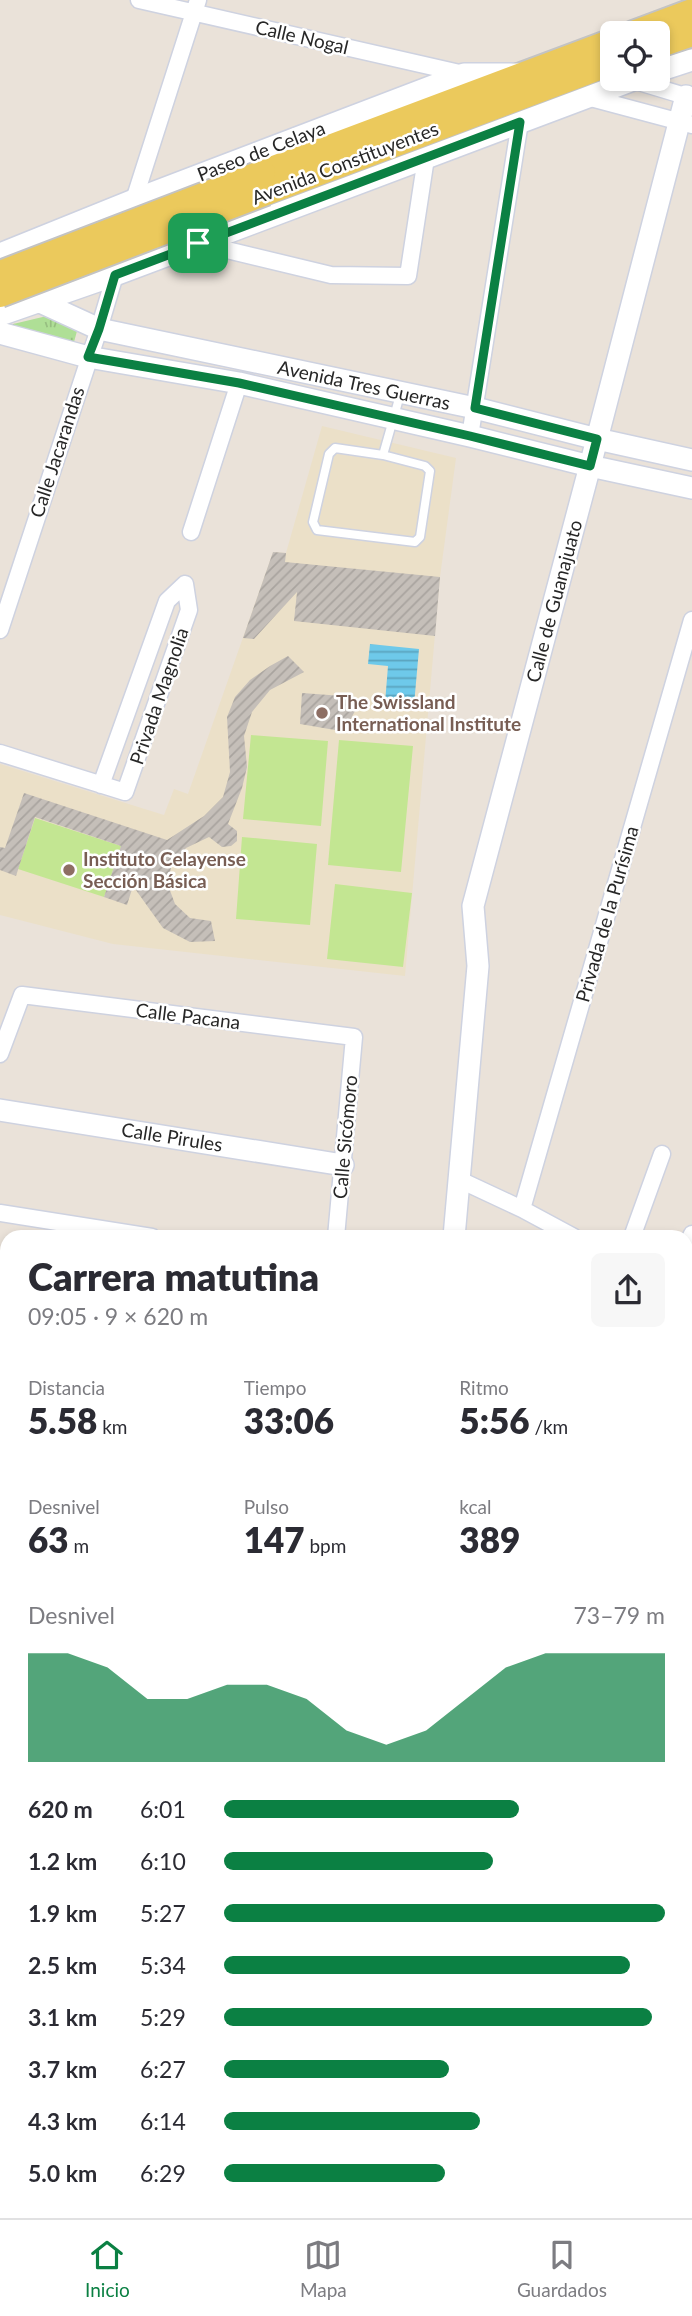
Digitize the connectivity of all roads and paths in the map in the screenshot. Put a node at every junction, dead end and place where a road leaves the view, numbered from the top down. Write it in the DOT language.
graph roads {
  1 [pos="139,0"];
  2 [pos="196,6"];
  3 [pos="692,11"];
  4 [pos="665,21"];
  5 [pos="692,34"];
  6 [pos="670,42"];
  7 [pos="600,46"];
  8 [pos="692,60"];
  9 [pos="600,67"];
  10 [pos="670,67"];
  11 [pos="464,74"];
  12 [pos="528,74"];
  13 [pos="604,91"];
  14 [pos="670,91"];
  15 [pos="587,97"];
  16 [pos="689,97"];
  17 [pos="520,122"];
  18 [pos="686,123"];
  19 [pos="426,158"];
  20 [pos="264,183"];
  21 [pos="134,200"];
  22 [pos="198,243"];
  23 [pos="8,251"];
  24 [pos="0,272"];
  25 [pos="115,275"];
  26 [pos="0,295"];
  27 [pos="38,301"];
  28 [pos="0,315"];
  29 [pos="99,329"];
  30 [pos="0,333"];
  31 [pos="88,357"];
  32 [pos="239,383"];
  33 [pos="401,392"];
  34 [pos="475,408"];
  35 [pos="394,419"];
  36 [pos="470,436"];
  37 [pos="597,439"];
  38 [pos="383,455"];
  39 [pos="692,460"];
  40 [pos="590,466"];
  41 [pos="692,488"];
  42 [pos="191,532"];
  43 [pos="692,620"];
  44 [pos="0,630"];
  45 [pos="136,686"];
  46 [pos="160,692"];
  47 [pos="0,753"];
  48 [pos="102,785"];
  49 [pos="354,1037"];
  50 [pos="0,1054"];
  51 [pos="0,1110"];
  52 [pos="662,1154"];
  53 [pos="343,1165"];
  54 [pos="460,1180"];
  55 [pos="522,1209"];
  56 [pos="0,1213"];
  57 [pos="108,1230"];
  58 [pos="337,1230"];
  59 [pos="455,1230"];
  60 [pos="562,1230"];
  61 [pos="635,1230"];
  1 -- 2 [label="street, Calle Nogal"];
  2 -- 11 [label="street, Calle Nogal"];
  2 -- 21 [label="street"];
  3 -- 4 [label="main road"];
  5 -- 6 [label="main road"];
  7 -- 12 [label="main road, Avenida Constituyentes"];
  8 -- 10 [label="main road"];
  9 -- 20 [label="main road, Avenida Constituyentes"];
  11 -- 12 [label="main road, Paseo de Celaya"];
  11 -- 21 [label="main road, Paseo de Celaya"];
  12 -- 20 [label="main road, Avenida Constituyentes"];
  13 -- 15 [label="main road"];
  14 -- 16 [label="street"];
  15 -- 17 [label="main road"];
  15 -- 18 [label="street"];
  16 -- 18 [label="main road, Calle de Guanajuato"];
  17 -- 19 [label="main road"];
  17 -- 34 [label="street"];
  18 -- 37 [label="main road, Calle de Guanajuato"];
  19 -- 22 [label="main road"];
  19 -- 22 [label="street"];
  20 -- 24 [label="main road, Avenida Constituyentes, bridge"];
  20 -- 26 [label="main road, Avenida Constituyentes, bridge"];
  21 -- 23 [label="main road, Paseo de Celaya"];
  22 -- 25 [label="main road"];
  23 -- 27 [label="street"];
  25 -- 27 [label="main road"];
  25 -- 29 [label="street, Calle Jacarandas"];
  27 -- 28 [label="main road"];
  27 -- 29 [label="main road, Avenida Tres Guerras"];
  29 -- 31 [label="street, Calle Jacarandas"];
  29 -- 33 [label="main road, Avenida Tres Guerras"];
  30 -- 31 [label="main road, Avenida Tres Guerras"];
  31 -- 32 [label="main road, Avenida Tres Guerras"];
  31 -- 44 [label="street, Calle Jacarandas"];
  32 -- 35 [label="main road, Avenida Tres Guerras"];
  32 -- 42 [label="street"];
  33 -- 34 [label="main road, Avenida Tres Guerras"];
  33 -- 35 [label="lane"];
  34 -- 36 [label="street"];
  34 -- 37 [label="main road, Avenida Tres Guerras"];
  35 -- 36 [label="main road, Avenida Tres Guerras"];
  35 -- 38 [label="lane"];
  36 -- 40 [label="main road, Avenida Tres Guerras"];
  37 -- 39 [label="main road, Avenida Tres Guerras"];
  37 -- 40 [label="main road, Calle de Guanajuato"];
  38 -- 38 [label="lane"];
  40 -- 41 [label="main road, Avenida Tres Guerras"];
  40 -- 54 [label="main road, Calle de Guanajuato"];
  43 -- 55 [label="street, Privada de la Purísima"];
  45 -- 46 [label="street"];
  45 -- 46 [label="street, Privada Magnolia"];
  45 -- 48 [label="street, Privada Magnolia"];
  46 -- 48 [label="street, Privada Magnolia"];
  47 -- 48 [label="street, Privada Magnolia"];
  49 -- 50 [label="street, Calle Pacana"];
  49 -- 53 [label="street, Calle Sicómoro"];
  51 -- 53 [label="main road, Calle Pirules"];
  52 -- 61 [label="street"];
  53 -- 58 [label="street, Calle Sicómoro"];
  54 -- 55 [label="street"];
  54 -- 59 [label="main road, Calle de Guanajuato"];
  55 -- 60 [label="street"];
  56 -- 57 [label="street"];
}
